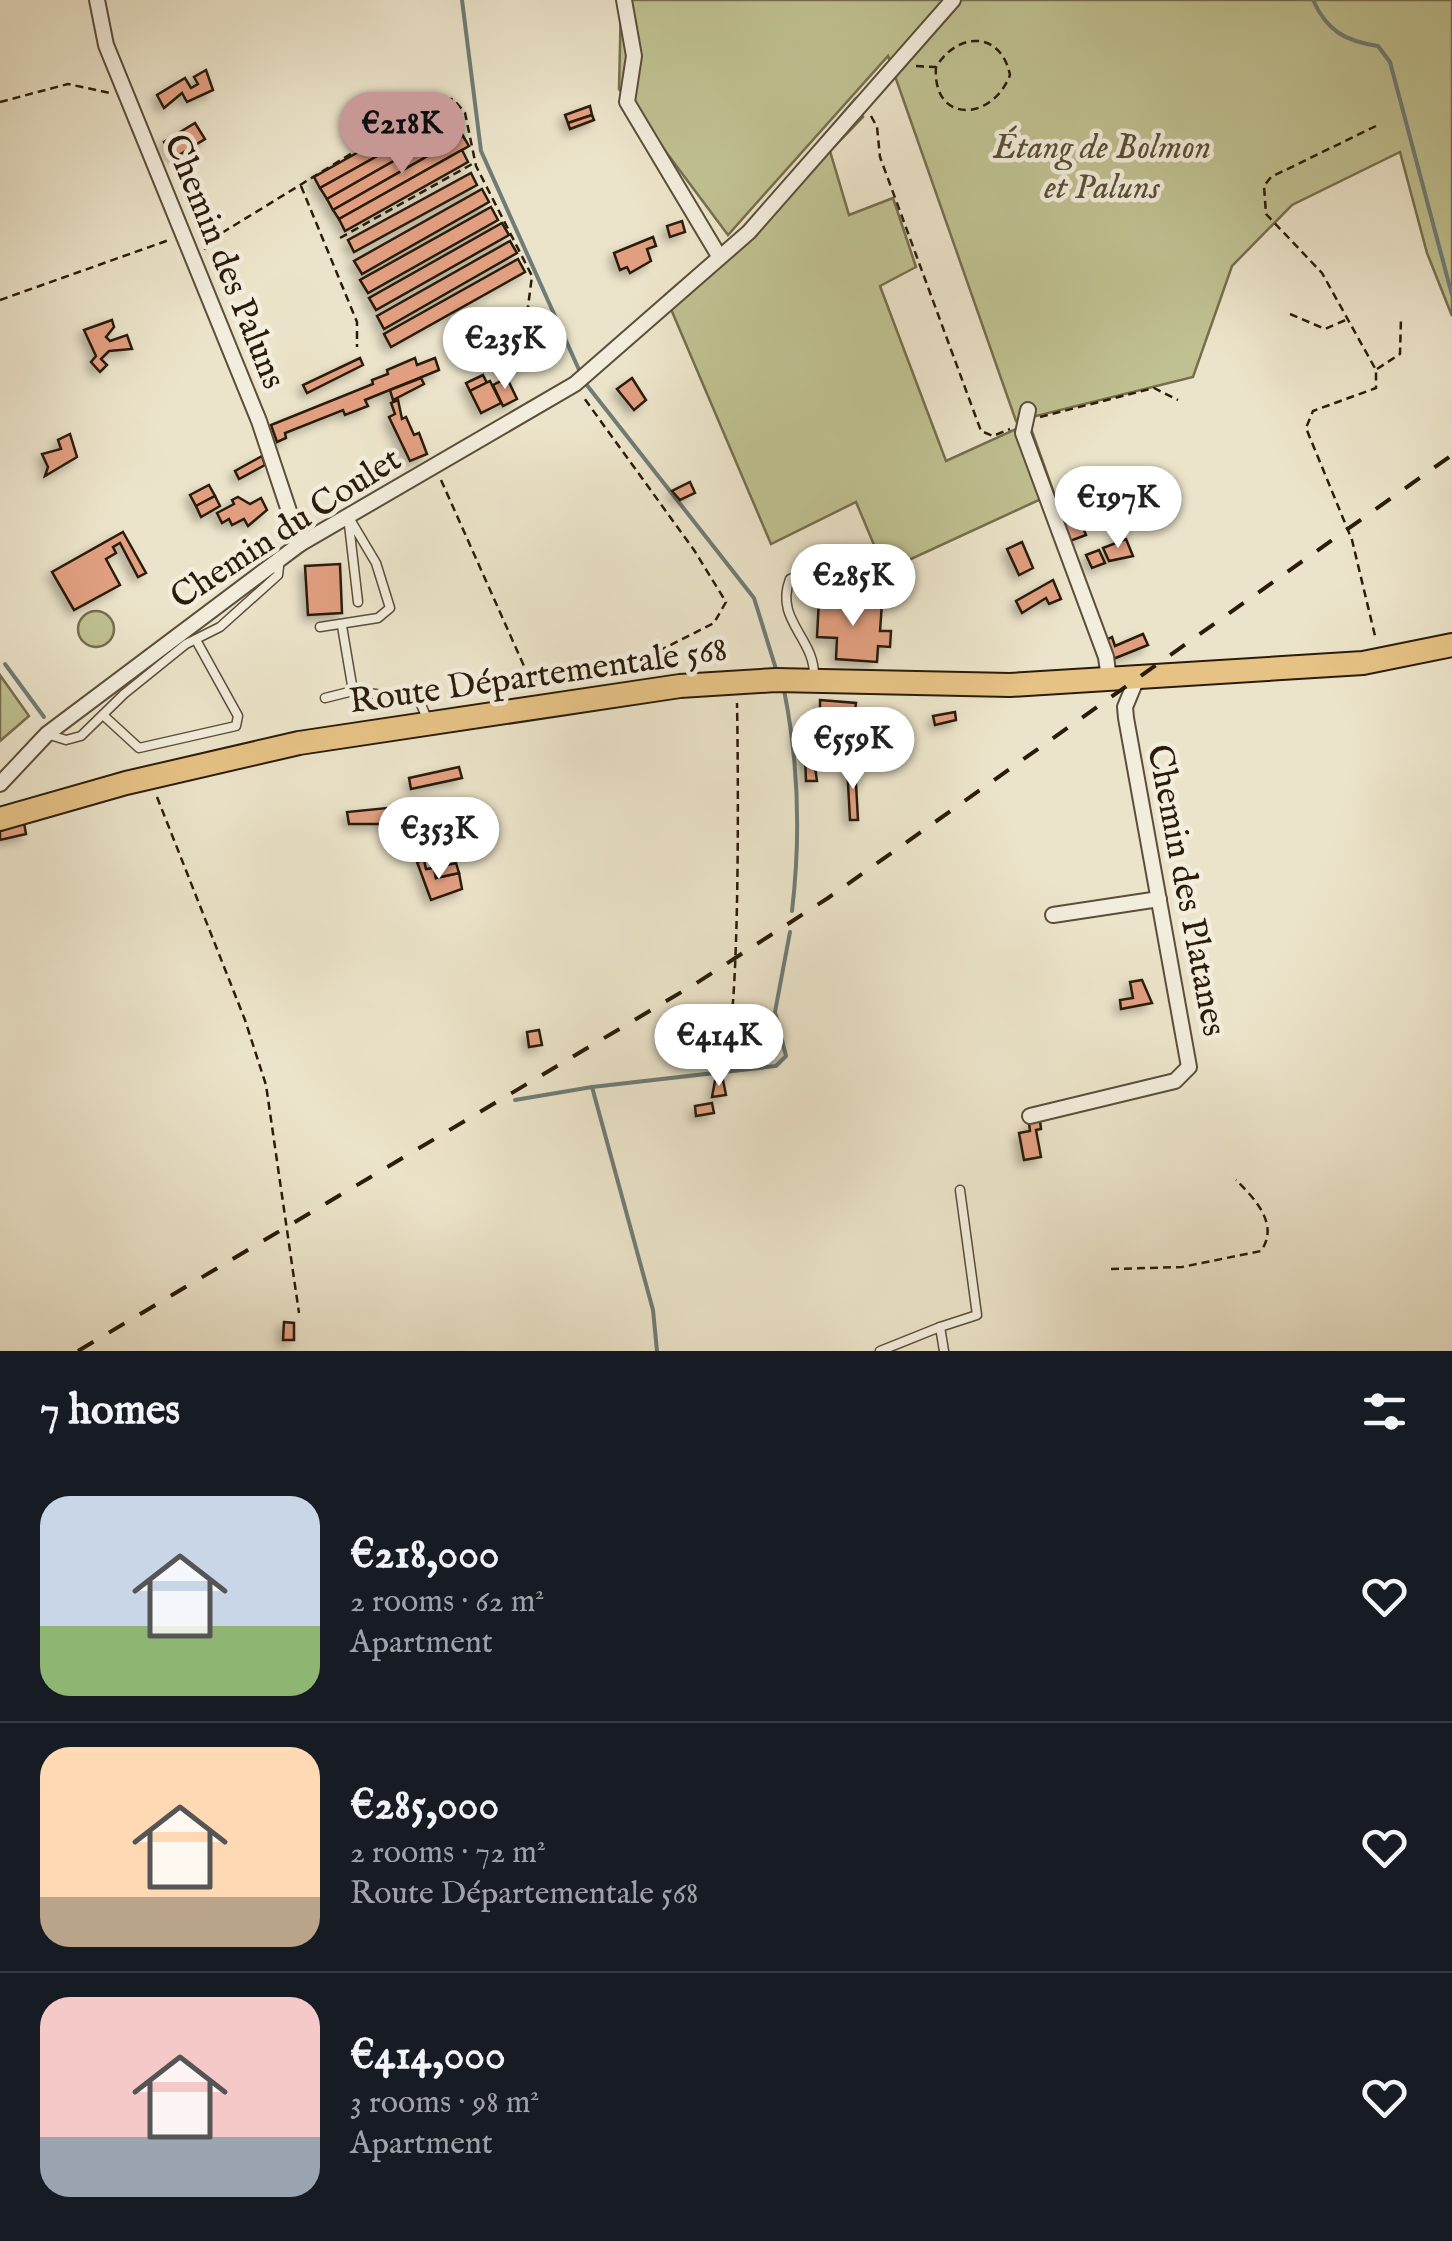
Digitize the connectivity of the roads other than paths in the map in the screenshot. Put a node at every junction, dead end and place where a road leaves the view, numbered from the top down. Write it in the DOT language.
graph roads {
  1 [pos="97,0"];
  2 [pos="624,0"];
  3 [pos="953,0"];
  4 [pos="719,256"];
  5 [pos="1026,417"];
  6 [pos="348,516"];
  7 [pos="300,544"];
  8 [pos="280,558"];
  9 [pos="884,588"];
  10 [pos="358,602"];
  11 [pos="342,626"];
  12 [pos="320,627"];
  13 [pos="196,640"];
  14 [pos="1452,645"];
  15 [pos="1137,678"];
  16 [pos="1109,679"];
  17 [pos="814,680"];
  18 [pos="353,691"];
  19 [pos="324,698"];
  20 [pos="102,715"];
  21 [pos="428,721"];
  22 [pos="47,734"];
  23 [pos="0,784"];
  24 [pos="0,819"];
  25 [pos="1160,899"];
  26 [pos="1053,914"];
  27 [pos="1030,1116"];
  28 [pos="960,1190"];
  29 [pos="940,1327"];
  30 [pos="880,1351"];
  31 [pos="944,1351"];
  1 -- 7 [label="street, Chemin des Paluns"];
  2 -- 4 [label="street"];
  3 -- 4 [label="street, Chemin du Coulet"];
  4 -- 6 [label="street, Chemin du Coulet"];
  5 -- 16 [label="street"];
  6 -- 7 [label="street, Chemin du Coulet"];
  6 -- 10 [label="lane"];
  6 -- 11 [label="lane"];
  7 -- 8 [label="street, Chemin du Coulet"];
  8 -- 13 [label="lane"];
  8 -- 22 [label="street, Chemin du Coulet"];
  9 -- 17 [label="lane"];
  11 -- 12 [label="lane"];
  11 -- 18 [label="lane"];
  13 -- 20 [label="lane"];
  13 -- 20 [label="lane"];
  14 -- 15 [label="main road, Route Départementale 568"];
  15 -- 16 [label="main road, Route Départementale 568"];
  15 -- 25 [label="street, Chemin des Platanes"];
  16 -- 17 [label="main road, Route Départementale 568"];
  17 -- 21 [label="main road, Route Départementale 568"];
  18 -- 19 [label="lane"];
  18 -- 21 [label="lane"];
  20 -- 22 [label="lane"];
  21 -- 24 [label="main road, Route Départementale 568"];
  22 -- 23 [label="street, Chemin du Coulet"];
  25 -- 26 [label="street"];
  25 -- 27 [label="street, Chemin des Platanes"];
  28 -- 29 [label="lane"];
  29 -- 30 [label="lane"];
  29 -- 31 [label="lane"];
}
